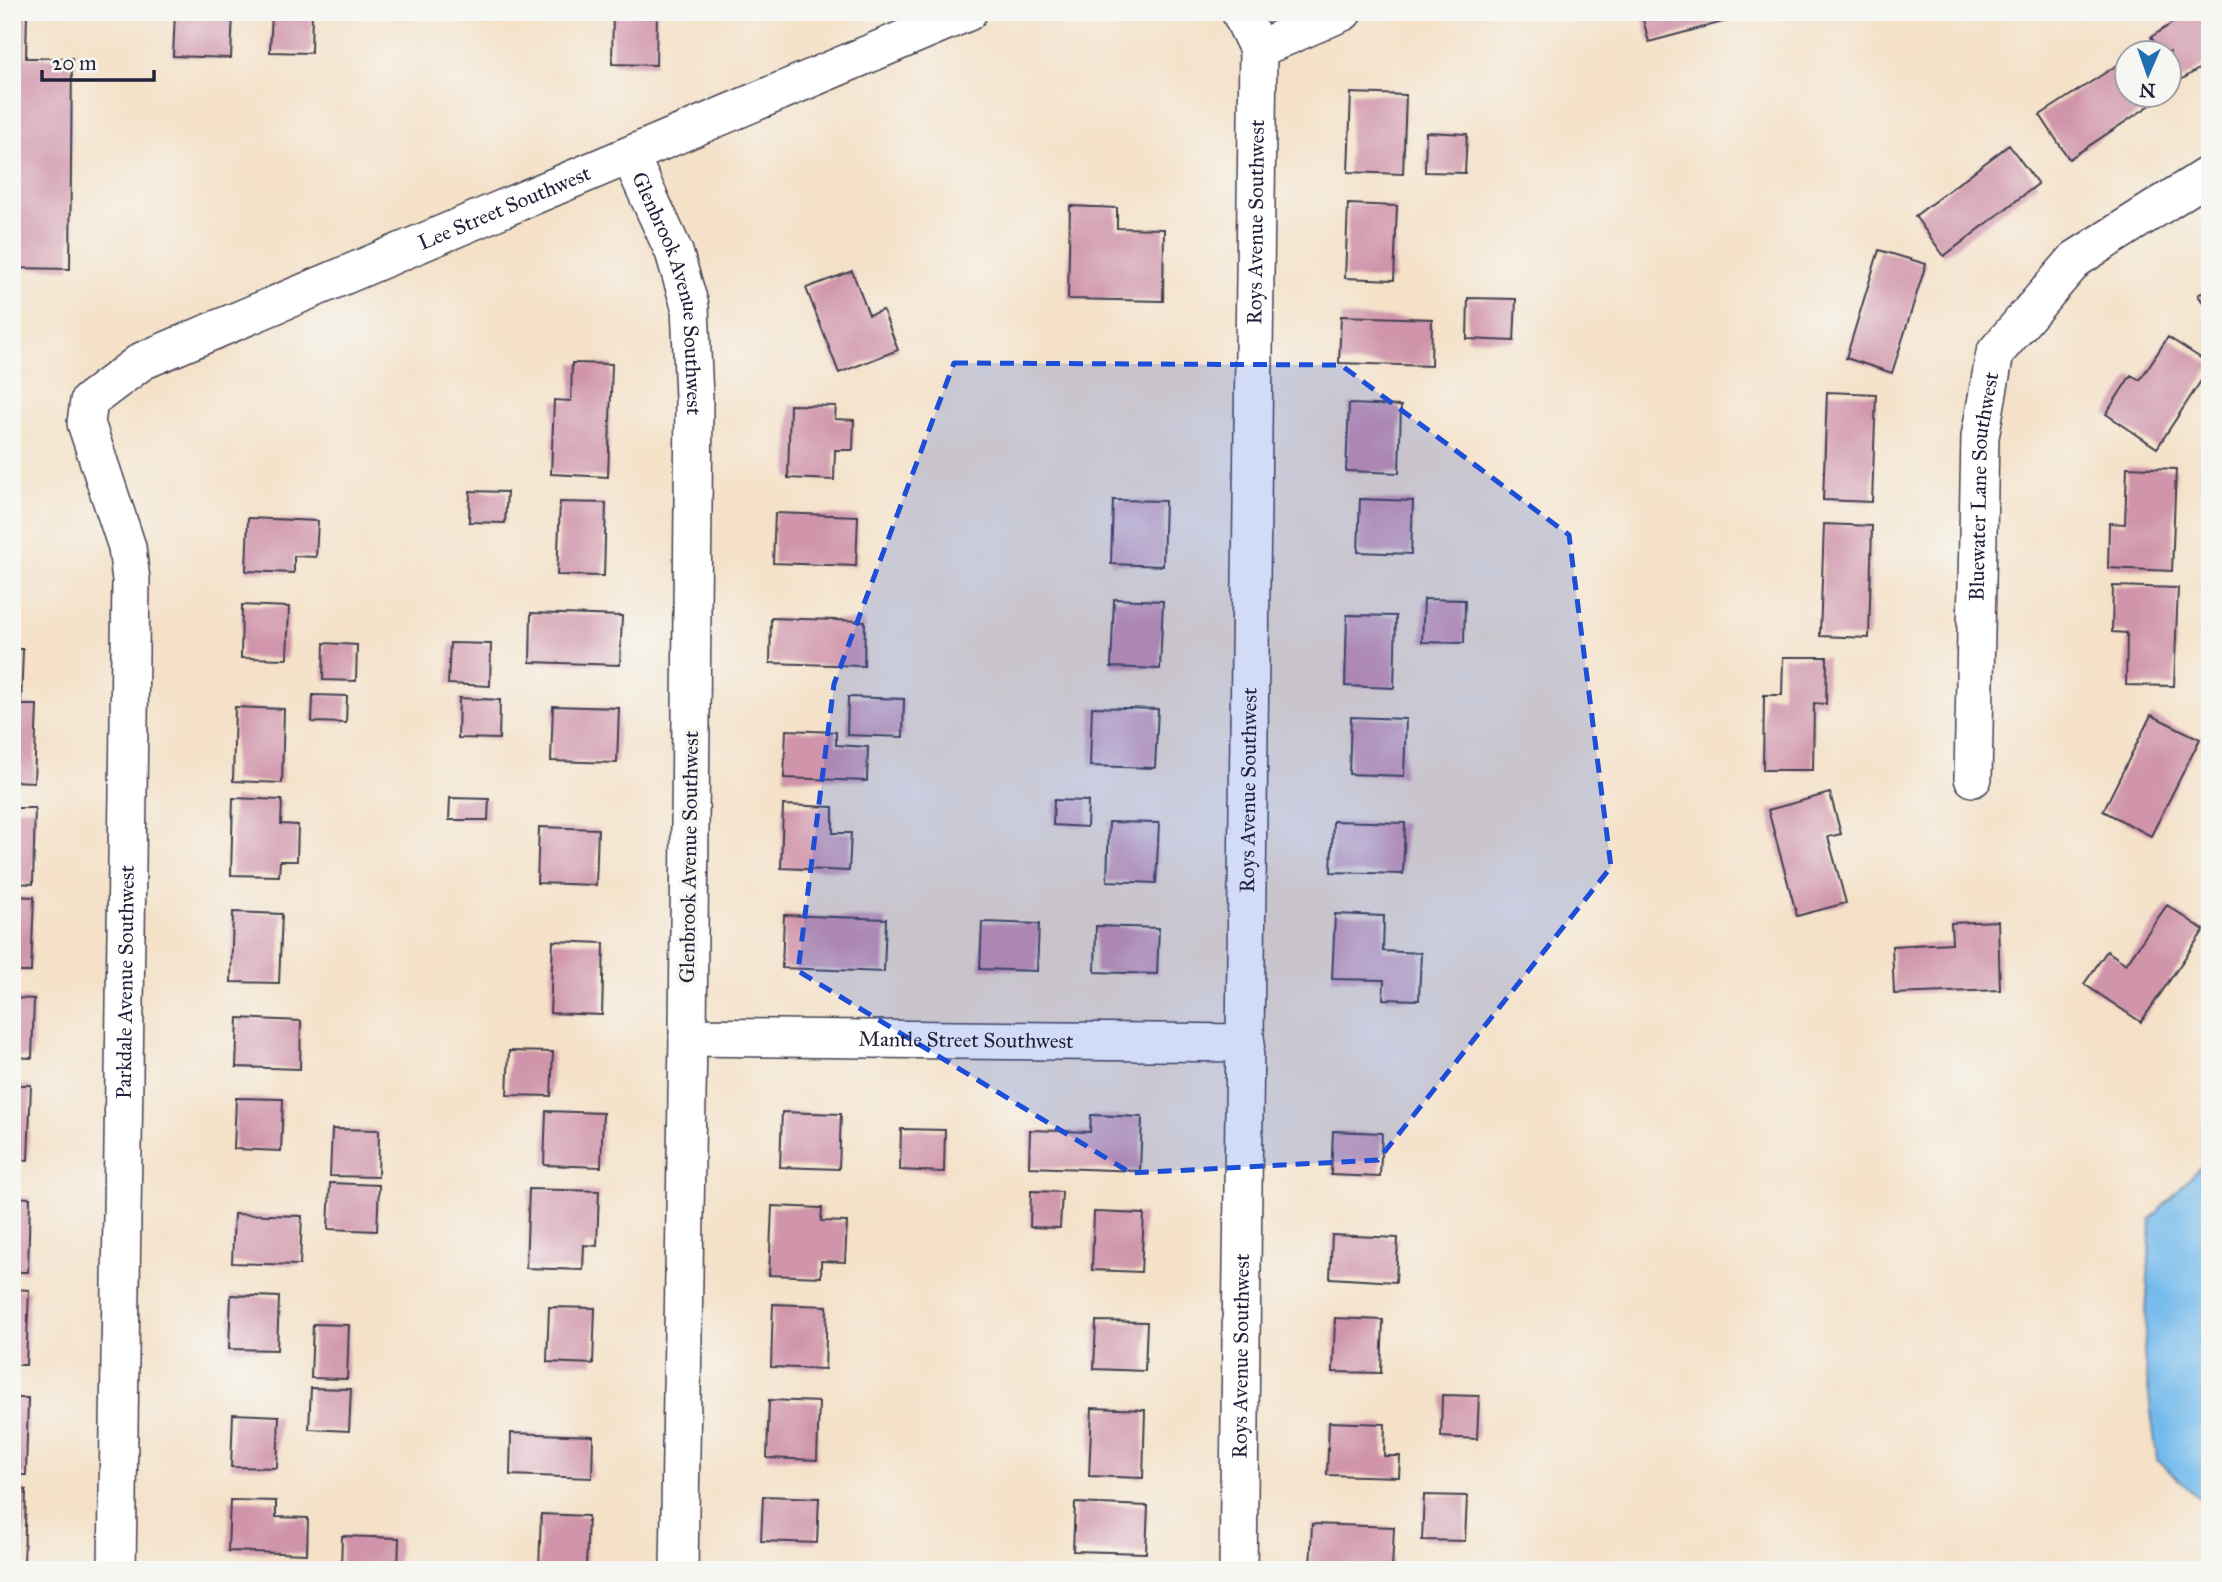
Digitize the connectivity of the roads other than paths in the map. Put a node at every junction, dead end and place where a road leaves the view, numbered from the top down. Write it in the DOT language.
graph roads {
  1 [pos="968,12"];
  2 [pos="1240,12"];
  3 [pos="1343,12"];
  4 [pos="1258,48"];
  5 [pos="630,156"];
  6 [pos="2210,174"];
  7 [pos="89,401"];
  8 [pos="1973,778"];
  9 [pos="688,1037"];
  10 [pos="1246,1042"];
  11 [pos="117,1570"];
  12 [pos="679,1570"];
  13 [pos="1238,1570"];
  1 -- 5 [label="street, Lee Street Southwest"];
  2 -- 4 [label="street, Roys Avenue Southwest"];
  3 -- 4 [label="street"];
  4 -- 10 [label="street, Roys Avenue Southwest"];
  5 -- 7 [label="street, Lee Street Southwest"];
  5 -- 9 [label="street, Glenbrook Avenue Southwest"];
  6 -- 8 [label="street, Bluewater Lane Southwest"];
  7 -- 11 [label="street, Parkdale Avenue Southwest"];
  9 -- 10 [label="street, Mantle Street Southwest"];
  9 -- 12 [label="street, Glenbrook Avenue Southwest"];
  10 -- 13 [label="street, Roys Avenue Southwest"];
}
